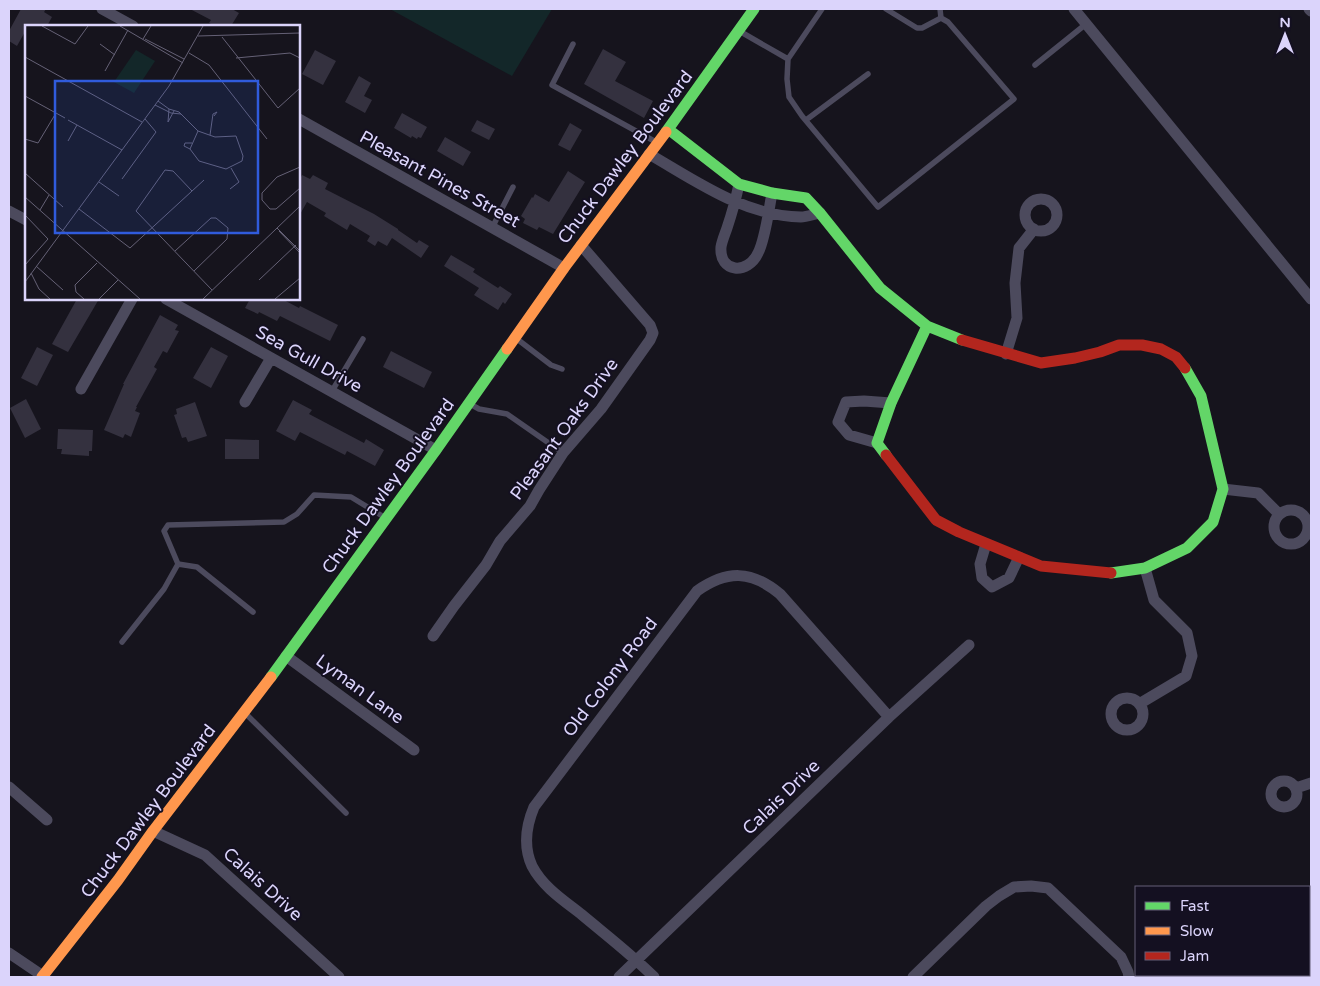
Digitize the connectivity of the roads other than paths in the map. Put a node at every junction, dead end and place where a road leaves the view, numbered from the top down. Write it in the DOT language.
graph roads {
  1 [pos="102,9"];
  2 [pos="754,9"];
  3 [pos="822,9"];
  4 [pos="886,9"];
  5 [pos="940,9"];
  6 [pos="1074,9"];
  7 [pos="941,18"];
  8 [pos="1087,24"];
  9 [pos="131,25"];
  10 [pos="740,31"];
  11 [pos="574,44"];
  12 [pos="788,59"];
  13 [pos="1035,64"];
  14 [pos="868,74"];
  15 [pos="806,120"];
  16 [pos="300,121"];
  17 [pos="668,129"];
  18 [pos="657,143"];
  19 [pos="649,154"];
  20 [pos="740,184"];
  21 [pos="513,187"];
  22 [pos="772,193"];
  23 [pos="735,202"];
  24 [pos="9,211"];
  25 [pos="768,212"];
  26 [pos="820,213"];
  27 [pos="25,219"];
  28 [pos="492,228"];
  29 [pos="1034,228"];
  30 [pos="581,245"];
  31 [pos="564,268"];
  32 [pos="1311,298"];
  33 [pos="131,300"];
  34 [pos="168,300"];
  35 [pos="927,326"];
  36 [pos="515,338"];
  37 [pos="363,339"];
  38 [pos="1006,354"];
  39 [pos="271,358"];
  40 [pos="562,369"];
  41 [pos="81,389"];
  42 [pos="332,391"];
  43 [pos="245,402"];
  44 [pos="469,403"];
  45 [pos="891,403"];
  46 [pos="877,443"];
  47 [pos="436,450"];
  48 [pos="564,453"];
  49 [pos="1223,489"];
  50 [pos="1279,514"];
  51 [pos="386,518"];
  52 [pos="986,544"];
  53 [pos="1018,557"];
  54 [pos="178,564"];
  55 [pos="1144,568"];
  56 [pos="253,612"];
  57 [pos="434,636"];
  58 [pos="122,642"];
  59 [pos="969,645"];
  60 [pos="286,656"];
  61 [pos="1139,704"];
  62 [pos="245,713"];
  63 [pos="889,717"];
  64 [pos="414,750"];
  65 [pos="1311,783"];
  66 [pos="9,787"];
  67 [pos="1296,788"];
  68 [pos="346,814"];
  69 [pos="47,820"];
  70 [pos="153,831"];
  71 [pos="9,953"];
  72 [pos="637,960"];
  73 [pos="43,977"];
  74 [pos="339,977"];
  75 [pos="619,977"];
  76 [pos="654,977"];
  77 [pos="913,977"];
  78 [pos="1129,977"];
  1 -- 9 [label="street"];
  2 -- 10 [label="street, Chuck Dawley Boulevard"];
  3 -- 12 [label="lane"];
  4 -- 7 [label="lane"];
  5 -- 7 [label="lane"];
  6 -- 8 [label="street"];
  7 -- 15 [label="lane"];
  8 -- 13 [label="lane"];
  8 -- 32 [label="street"];
  10 -- 12 [label="lane"];
  10 -- 17 [label="street, Chuck Dawley Boulevard"];
  11 -- 18 [label="lane"];
  12 -- 15 [label="lane"];
  14 -- 15 [label="lane"];
  16 -- 28 [label="street, Pleasant Pines Street"];
  17 -- 18 [label="street, Chuck Dawley Boulevard"];
  17 -- 20 [label="street"];
  18 -- 19 [label="street, Chuck Dawley Boulevard"];
  19 -- 23 [label="street"];
  19 -- 30 [label="street, Chuck Dawley Boulevard"];
  20 -- 22 [label="street"];
  20 -- 23 [label="street"];
  21 -- 28 [label="lane"];
  22 -- 25 [label="street"];
  22 -- 26 [label="street"];
  23 -- 25 [label="street"];
  23 -- 25 [label="street"];
  24 -- 27 [label="street"];
  25 -- 26 [label="street"];
  26 -- 35 [label="street"];
  28 -- 31 [label="street, Pleasant Pines Street"];
  29 -- 38 [label="street"];
  30 -- 31 [label="street, Chuck Dawley Boulevard"];
  30 -- 48 [label="street, Pleasant Oaks Drive"];
  31 -- 36 [label="street, Chuck Dawley Boulevard"];
  33 -- 41 [label="street"];
  34 -- 39 [label="street, Sea Gull Drive"];
  35 -- 38 [label="street"];
  35 -- 45 [label="street"];
  36 -- 40 [label="lane"];
  36 -- 44 [label="street, Chuck Dawley Boulevard"];
  37 -- 42 [label="lane"];
  38 -- 49 [label="street"];
  39 -- 42 [label="street, Sea Gull Drive"];
  39 -- 43 [label="street"];
  42 -- 47 [label="street, Sea Gull Drive"];
  44 -- 47 [label="street, Chuck Dawley Boulevard"];
  44 -- 48 [label="lane"];
  45 -- 46 [label="street"];
  45 -- 46 [label="street"];
  46 -- 52 [label="street"];
  47 -- 51 [label="street, Chuck Dawley Boulevard"];
  48 -- 57 [label="street, Pleasant Oaks Drive"];
  49 -- 50 [label="street"];
  49 -- 55 [label="street"];
  51 -- 54 [label="lane"];
  51 -- 60 [label="street, Chuck Dawley Boulevard"];
  52 -- 53 [label="street"];
  52 -- 53 [label="street"];
  53 -- 55 [label="street"];
  54 -- 56 [label="lane"];
  54 -- 58 [label="lane"];
  55 -- 61 [label="street"];
  59 -- 63 [label="street, Calais Drive"];
  60 -- 62 [label="street, Chuck Dawley Boulevard"];
  60 -- 64 [label="street, Lyman Lane"];
  62 -- 68 [label="lane"];
  62 -- 70 [label="street, Chuck Dawley Boulevard"];
  63 -- 72 [label="street, Calais Drive"];
  63 -- 72 [label="street, Old Colony Road"];
  65 -- 67 [label="street"];
  66 -- 69 [label="street"];
  70 -- 73 [label="street, Chuck Dawley Boulevard"];
  70 -- 74 [label="street, Calais Drive"];
  71 -- 73 [label="street"];
  72 -- 75 [label="street, Calais Drive"];
  72 -- 76 [label="street, Old Colony Road"];
  77 -- 78 [label="street"];
}
